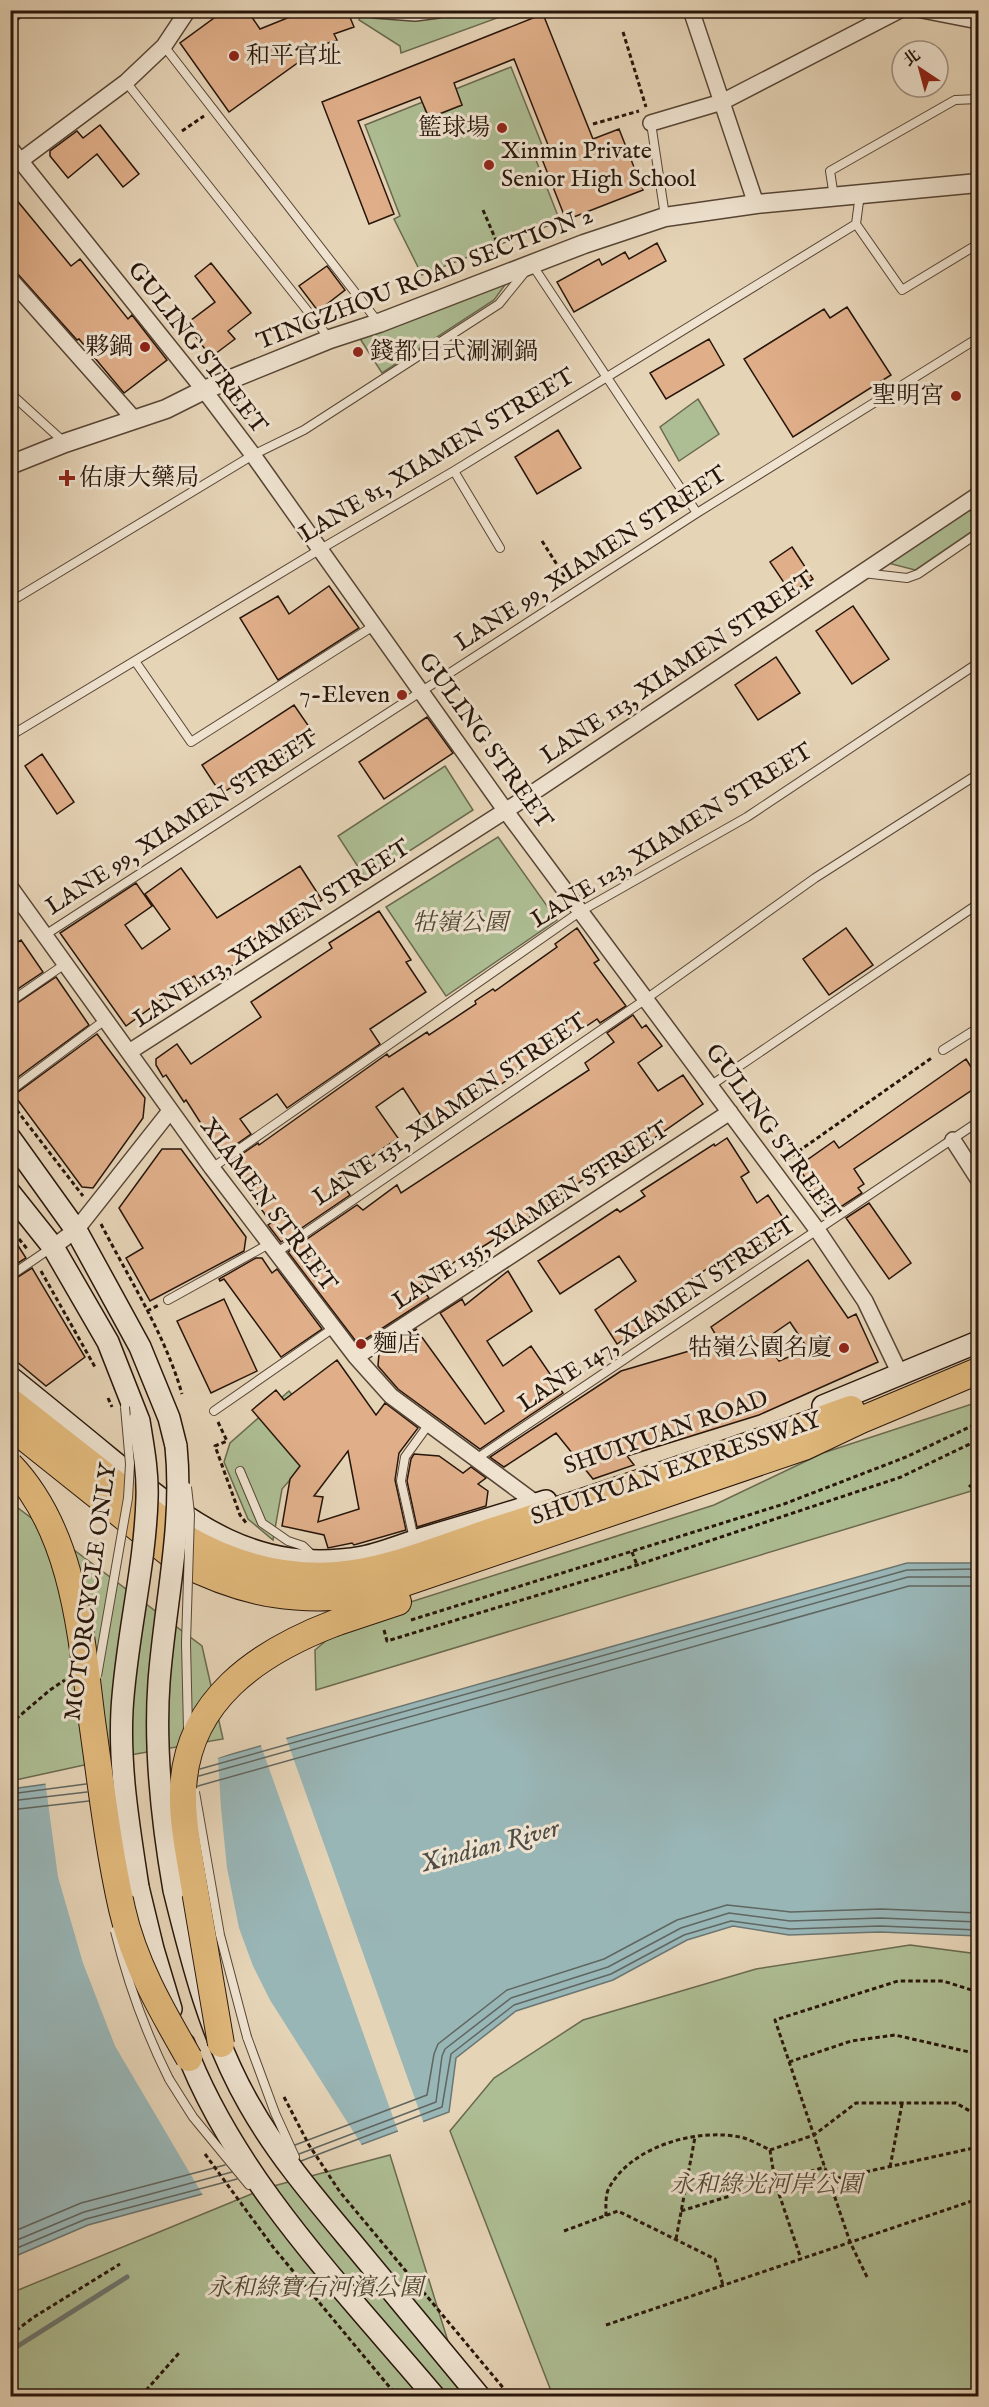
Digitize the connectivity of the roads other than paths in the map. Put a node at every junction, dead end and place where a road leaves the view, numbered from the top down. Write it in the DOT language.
graph roads {
  1 [pos="189,10"];
  2 [pos="375,10"];
  3 [pos="691,10"];
  4 [pos="900,10"];
  5 [pos="922,10"];
  6 [pos="432,11"];
  7 [pos="978,21"];
  8 [pos="164,46"];
  9 [pos="126,82"];
  10 [pos="978,99"];
  11 [pos="722,102"];
  12 [pos="651,123"];
  13 [pos="10,148"];
  14 [pos="15,163"];
  15 [pos="978,183"];
  16 [pos="860,194"];
  17 [pos="834,197"];
  18 [pos="756,204"];
  19 [pos="665,217"];
  20 [pos="856,224"];
  21 [pos="978,244"];
  22 [pos="532,264"];
  23 [pos="10,279"];
  24 [pos="379,323"];
  25 [pos="978,338"];
  26 [pos="330,339"];
  27 [pos="607,377"];
  28 [pos="204,390"];
  29 [pos="10,393"];
  30 [pos="135,420"];
  31 [pos="65,444"];
  32 [pos="253,455"];
  33 [pos="10,465"];
  34 [pos="454,471"];
  35 [pos="978,495"];
  36 [pos="697,513"];
  37 [pos="978,534"];
  38 [pos="500,548"];
  39 [pos="320,550"];
  40 [pos="861,572"];
  41 [pos="10,602"];
  42 [pos="375,625"];
  43 [pos="135,661"];
  44 [pos="978,663"];
  45 [pos="420,692"];
  46 [pos="10,736"];
  47 [pos="978,774"];
  48 [pos="506,810"];
  49 [pos="10,887"];
  50 [pos="978,904"];
  51 [pos="581,911"];
  52 [pos="45,935"];
  53 [pos="65,964"];
  54 [pos="646,999"];
  55 [pos="10,1002"];
  56 [pos="105,1020"];
  57 [pos="978,1028"];
  58 [pos="943,1050"];
  59 [pos="129,1052"];
  60 [pos="710,1086"];
  61 [pos="10,1091"];
  62 [pos="170,1111"];
  63 [pos="730,1112"];
  64 [pos="978,1122"];
  65 [pos="10,1138"];
  66 [pos="953,1140"];
  67 [pos="212,1168"];
  68 [pos="978,1179"];
  69 [pos="10,1193"];
  70 [pos="76,1230"];
  71 [pos="818,1231"];
  72 [pos="53,1248"];
  73 [pos="272,1248"];
  74 [pos="10,1276"];
  75 [pos="168,1300"];
  76 [pos="332,1329"];
  77 [pos="978,1342"];
  78 [pos="978,1355"];
  79 [pos="356,1357"];
  80 [pos="978,1371"];
  81 [pos="901,1376"];
  82 [pos="10,1377"];
  83 [pos="10,1401"];
  84 [pos="214,1411"];
  85 [pos="132,1414"];
  86 [pos="429,1424"];
  87 [pos="10,1426"];
  88 [pos="804,1447"];
  89 [pos="178,1448"];
  90 [pos="69,1449"];
  91 [pos="476,1459"];
  92 [pos="10,1465"];
  93 [pos="240,1471"];
  94 [pos="537,1504"];
  95 [pos="414,1541"];
  96 [pos="318,1561"];
  97 [pos="369,1574"];
  98 [pos="92,1789"];
  99 [pos="114,1925"];
  100 [pos="221,2044"];
  101 [pos="189,2058"];
  102 [pos="322,2206"];
  103 [pos="290,2225"];
  104 [pos="434,2397"];
  105 [pos="479,2397"];
  1 -- 8 [label="street"];
  2 -- 6 [label="street"];
  3 -- 11 [label="street"];
  4 -- 11 [label="street"];
  5 -- 7 [label="street"];
  8 -- 9 [label="street"];
  8 -- 24 [label="lane"];
  9 -- 14 [label="street"];
  9 -- 26 [label="lane"];
  10 -- 17 [label="lane"];
  11 -- 12 [label="street"];
  11 -- 18 [label="street"];
  12 -- 19 [label="lane"];
  13 -- 14 [label="street, GULING STREET"];
  14 -- 28 [label="street, GULING STREET"];
  15 -- 16 [label="street, TINGZHOU ROAD SECTION 2"];
  16 -- 17 [label="street, TINGZHOU ROAD SECTION 2"];
  16 -- 20 [label="lane"];
  17 -- 18 [label="street, TINGZHOU ROAD SECTION 2"];
  18 -- 19 [label="street, TINGZHOU ROAD SECTION 2"];
  19 -- 22 [label="street, TINGZHOU ROAD SECTION 2"];
  20 -- 21 [label="lane"];
  20 -- 27 [label="lane, LANE 81, XIAMEN STREET"];
  22 -- 24 [label="street, TINGZHOU ROAD SECTION 2"];
  22 -- 27 [label="lane"];
  22 -- 32 [label="lane"];
  23 -- 30 [label="street"];
  24 -- 26 [label="street, TINGZHOU ROAD SECTION 2"];
  25 -- 36 [label="lane, LANE 99, XIAMEN STREET"];
  26 -- 28 [label="street, TINGZHOU ROAD SECTION 2"];
  27 -- 34 [label="lane, LANE 81, XIAMEN STREET"];
  27 -- 36 [label="lane"];
  28 -- 30 [label="street, TINGZHOU ROAD SECTION 2"];
  28 -- 32 [label="street, GULING STREET"];
  29 -- 31 [label="lane"];
  30 -- 31 [label="street, TINGZHOU ROAD SECTION 2"];
  31 -- 33 [label="street, TINGZHOU ROAD SECTION 2"];
  32 -- 39 [label="street, GULING STREET"];
  32 -- 41 [label="lane"];
  34 -- 38 [label="lane"];
  34 -- 39 [label="lane, LANE 81, XIAMEN STREET"];
  35 -- 40 [label="street, LANE 113, XIAMEN STREET"];
  36 -- 45 [label="lane, LANE 99, XIAMEN STREET"];
  37 -- 40 [label="lane"];
  39 -- 42 [label="street, GULING STREET"];
  39 -- 43 [label="lane, LANE 81, XIAMEN STREET"];
  40 -- 48 [label="street, LANE 113, XIAMEN STREET"];
  42 -- 43 [label="lane"];
  42 -- 45 [label="street, GULING STREET"];
  43 -- 46 [label="lane, LANE 81, XIAMEN STREET"];
  44 -- 51 [label="lane, LANE 123, XIAMEN STREET"];
  45 -- 48 [label="street, GULING STREET"];
  45 -- 52 [label="lane, LANE 99, XIAMEN STREET"];
  47 -- 54 [label="lane, LANE 131, XIAMEN STREET"];
  48 -- 51 [label="street, GULING STREET"];
  48 -- 59 [label="street, LANE 113, XIAMEN STREET"];
  49 -- 52 [label="street, XIAMEN STREET"];
  50 -- 60 [label="lane"];
  51 -- 54 [label="street, GULING STREET"];
  51 -- 67 [label="lane, LANE 123, XIAMEN STREET"];
  52 -- 53 [label="street, XIAMEN STREET"];
  53 -- 55 [label="lane"];
  53 -- 56 [label="street, XIAMEN STREET"];
  54 -- 60 [label="street, GULING STREET"];
  54 -- 73 [label="lane, LANE 131, XIAMEN STREET"];
  56 -- 59 [label="street, XIAMEN STREET"];
  56 -- 61 [label="lane"];
  57 -- 58 [label="lane"];
  59 -- 62 [label="street, XIAMEN STREET"];
  60 -- 63 [label="street, GULING STREET"];
  62 -- 67 [label="street, XIAMEN STREET"];
  62 -- 70 [label="street"];
  63 -- 71 [label="street, GULING STREET"];
  63 -- 79 [label="street, LANE 135, XIAMEN STREET"];
  64 -- 66 [label="lane, LANE 147, XIAMEN STREET"];
  65 -- 70 [label="main road"];
  66 -- 68 [label="street"];
  66 -- 71 [label="lane, LANE 147, XIAMEN STREET"];
  67 -- 73 [label="street, XIAMEN STREET"];
  69 -- 72 [label="main road"];
  70 -- 72 [label="street"];
  70 -- 89 [label="main road"];
  71 -- 81 [label="street, GULING STREET"];
  71 -- 91 [label="lane, LANE 147, XIAMEN STREET"];
  72 -- 74 [label="lane"];
  72 -- 85 [label="main road"];
  73 -- 75 [label="lane, LANE 131, XIAMEN STREET"];
  73 -- 76 [label="street, XIAMEN STREET"];
  76 -- 79 [label="street, XIAMEN STREET"];
  76 -- 84 [label="lane"];
  77 -- 81 [label="main road, SHUIYUAN ROAD"];
  78 -- 97 [label="highway, SHUIYUAN EXPRESSWAY"];
  79 -- 86 [label="street, XIAMEN STREET"];
  80 -- 88 [label="highway"];
  81 -- 94 [label="main road, SHUIYUAN ROAD"];
  82 -- 90 [label="main road"];
  83 -- 90 [label="highway"];
  85 -- 98 [label="lane, MOTORCYCLE ONLY, bridge"];
  85 -- 101 [label="main road, bridge"];
  86 -- 91 [label="street, XIAMEN STREET"];
  86 -- 95 [label="lane"];
  87 -- 90 [label="highway"];
  88 -- 97 [label="highway"];
  88 -- 100 [label="highway, bridge"];
  89 -- 100 [label="main road, bridge"];
  89 -- 102 [label="lane, bridge"];
  90 -- 96 [label="main road, SHUIYUAN ROAD"];
  90 -- 97 [label="highway"];
  91 -- 94 [label="street, XIAMEN STREET"];
  92 -- 101 [label="highway, bridge"];
  93 -- 96 [label="lane"];
  94 -- 95 [label="main road, SHUIYUAN ROAD"];
  95 -- 97 [label="main road, SHUIYUAN ROAD"];
  96 -- 97 [label="main road, SHUIYUAN ROAD"];
  99 -- 103 [label="lane, bridge"];
  100 -- 102 [label="main road"];
  101 -- 103 [label="main road"];
  102 -- 105 [label="main road"];
  103 -- 104 [label="main road"];
}
